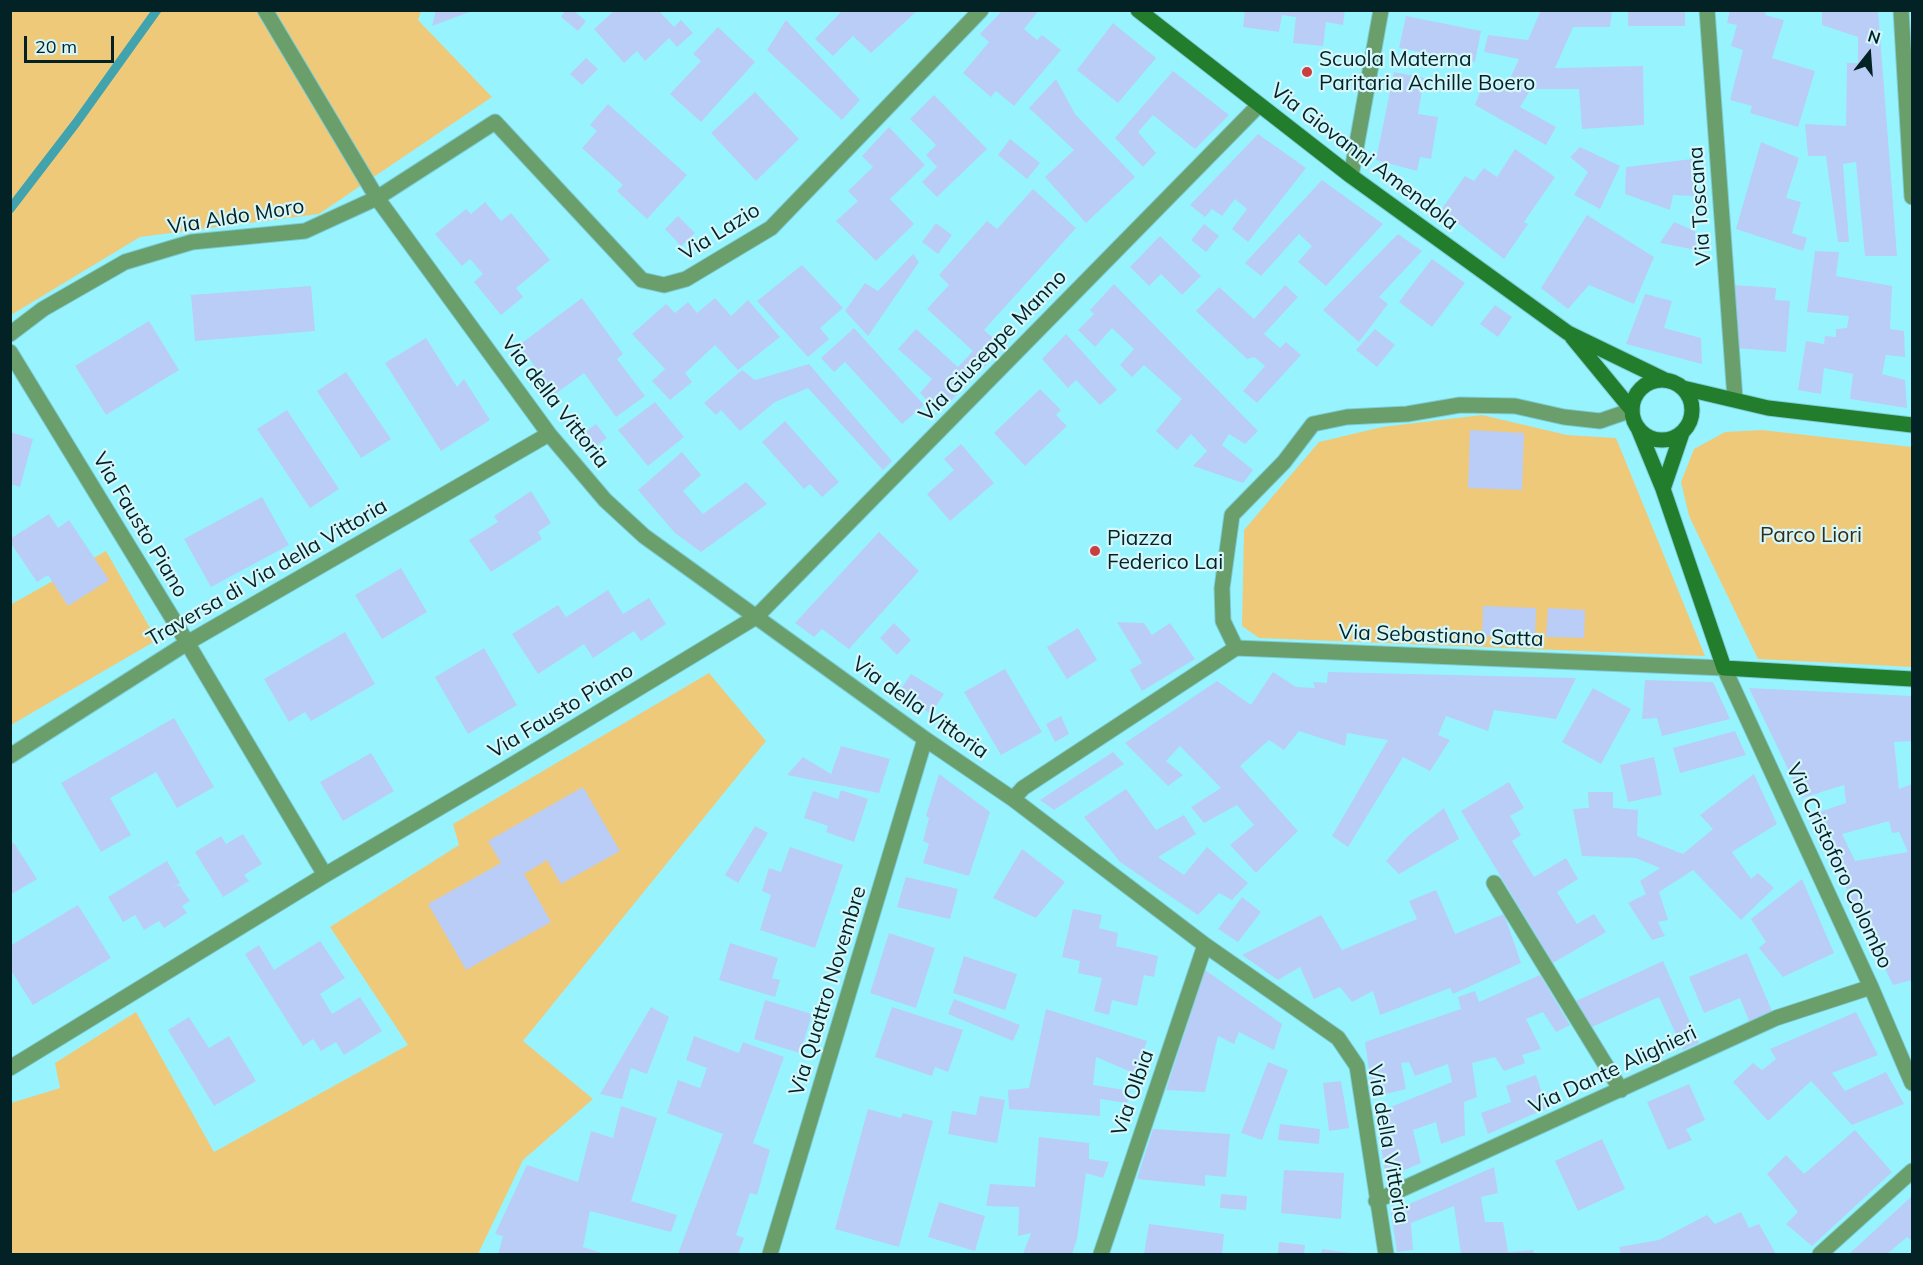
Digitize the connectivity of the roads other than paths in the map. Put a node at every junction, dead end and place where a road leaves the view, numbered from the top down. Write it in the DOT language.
graph roads {
  1 [pos="265,10"];
  2 [pos="981,10"];
  3 [pos="1381,10"];
  4 [pos="1707,10"];
  5 [pos="1901,10"];
  6 [pos="1138,11"];
  7 [pos="1259,105"];
  8 [pos="1352,176"];
  9 [pos="1912,197"];
  10 [pos="377,198"];
  11 [pos="1568,333"];
  12 [pos="10,334"];
  13 [pos="10,352"];
  14 [pos="1665,380"];
  15 [pos="1683,388"];
  16 [pos="1735,399"];
  17 [pos="1632,410"];
  18 [pos="1912,425"];
  19 [pos="1638,428"];
  20 [pos="1682,433"];
  21 [pos="549,434"];
  22 [pos="1663,489"];
  23 [pos="756,617"];
  24 [pos="187,643"];
  25 [pos="1236,648"];
  26 [pos="1724,668"];
  27 [pos="1912,679"];
  28 [pos="925,740"];
  29 [pos="10,756"];
  30 [pos="1013,799"];
  31 [pos="325,875"];
  32 [pos="1494,883"];
  33 [pos="1205,945"];
  34 [pos="1871,987"];
  35 [pos="10,1068"];
  36 [pos="1912,1083"];
  37 [pos="1621,1089"];
  38 [pos="1912,1171"];
  39 [pos="1376,1201"];
  40 [pos="770,1254"];
  41 [pos="1101,1254"];
  42 [pos="1386,1254"];
  43 [pos="1820,1254"];
  1 -- 10 [label="street, Via della Vittoria"];
  2 -- 10 [label="street, Via Lazio"];
  3 -- 8 [label="street"];
  4 -- 16 [label="street, Via Toscana"];
  5 -- 9 [label="street"];
  6 -- 7 [label="street, Via Giovanni Amendola"];
  7 -- 8 [label="street, Via Giovanni Amendola"];
  7 -- 23 [label="street, Via Giuseppe Manno"];
  8 -- 11 [label="street, Via Giovanni Amendola"];
  10 -- 12 [label="street, Via Aldo Moro"];
  10 -- 21 [label="street, Via della Vittoria"];
  11 -- 14 [label="street, Via Giovanni Amendola"];
  11 -- 17 [label="street, Via Giovanni Amendola"];
  13 -- 24 [label="street, Via Fausto Piano"];
  14 -- 15 [label="street"];
  14 -- 17 [label="street"];
  15 -- 16 [label="street"];
  15 -- 20 [label="street"];
  16 -- 18 [label="street"];
  17 -- 19 [label="street"];
  17 -- 25 [label="street"];
  19 -- 20 [label="street"];
  19 -- 22 [label="street"];
  20 -- 22 [label="street"];
  21 -- 23 [label="street, Via della Vittoria"];
  21 -- 24 [label="street, Traversa di Via della Vittoria"];
  22 -- 26 [label="street"];
  23 -- 28 [label="street, Via della Vittoria"];
  23 -- 31 [label="street, Via Fausto Piano"];
  24 -- 29 [label="street, Traversa di Via della Vittoria"];
  24 -- 31 [label="street, Via Fausto Piano"];
  25 -- 26 [label="street, Via Sebastiano Satta"];
  25 -- 30 [label="street"];
  26 -- 27 [label="street, Via Sebastiano Satta"];
  26 -- 34 [label="street, Via Cristoforo Colombo"];
  28 -- 30 [label="street, Via della Vittoria"];
  28 -- 40 [label="street, Via Quattro Novembre"];
  30 -- 33 [label="street, Via della Vittoria"];
  31 -- 35 [label="street, Via Fausto Piano"];
  32 -- 37 [label="street"];
  33 -- 39 [label="street, Via della Vittoria"];
  33 -- 41 [label="street, Via Olbia"];
  34 -- 36 [label="street, Via Cristoforo Colombo"];
  34 -- 37 [label="street, Via Dante Alighieri"];
  37 -- 39 [label="street, Via Dante Alighieri"];
  38 -- 43 [label="street"];
  39 -- 42 [label="street, Via della Vittoria"];
}
